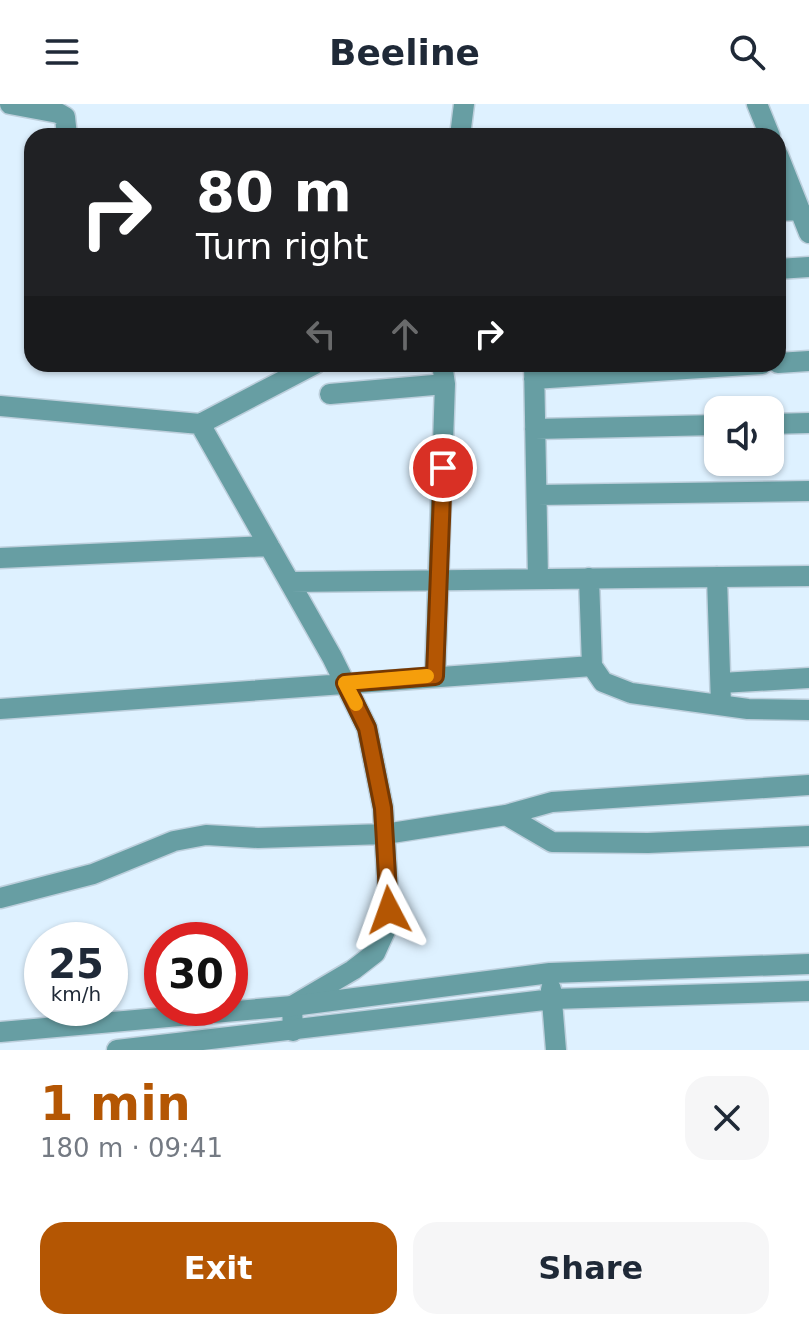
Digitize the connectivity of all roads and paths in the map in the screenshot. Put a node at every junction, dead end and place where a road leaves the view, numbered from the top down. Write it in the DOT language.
graph roads {
  1 [pos="10,104"];
  2 [pos="464,104"];
  3 [pos="757,104"];
  4 [pos="66,128"];
  5 [pos="461,128"];
  6 [pos="767,128"];
  7 [pos="786,175"];
  8 [pos="800,210"];
  9 [pos="786,211"];
  10 [pos="809,233"];
  11 [pos="809,267"];
  12 [pos="786,268"];
  13 [pos="809,361"];
  14 [pos="786,362"];
  15 [pos="300,372"];
  16 [pos="534,372"];
  17 [pos="443,374"];
  18 [pos="330,394"];
  19 [pos="0,406"];
  20 [pos="809,423"];
  21 [pos="200,424"];
  22 [pos="784,424"];
  23 [pos="704,425"];
  24 [pos="535,429"];
  25 [pos="809,491"];
  26 [pos="537,495"];
  27 [pos="269,546"];
  28 [pos="0,558"];
  29 [pos="809,576"];
  30 [pos="717,577"];
  31 [pos="589,578"];
  32 [pos="538,579"];
  33 [pos="440,580"];
  34 [pos="290,582"];
  35 [pos="592,666"];
  36 [pos="435,676"];
  37 [pos="809,678"];
  38 [pos="345,683"];
  39 [pos="721,683"];
  40 [pos="721,705"];
  41 [pos="0,709"];
  42 [pos="809,710"];
  43 [pos="809,785"];
  44 [pos="506,815"];
  45 [pos="385,834"];
  46 [pos="809,836"];
  47 [pos="0,898"];
  48 [pos="809,964"];
  49 [pos="550,973"];
  50 [pos="809,991"];
  51 [pos="292,1006"];
  52 [pos="554,1008"];
  53 [pos="293,1031"];
  54 [pos="0,1032"];
  55 [pos="117,1050"];
  56 [pos="556,1050"];
  1 -- 4 [label="street"];
  2 -- 5 [label="street"];
  3 -- 6 [label="street"];
  7 -- 8 [label="street"];
  8 -- 9 [label="street"];
  8 -- 10 [label="street"];
  11 -- 12 [label="street"];
  13 -- 14 [label="street"];
  15 -- 21 [label="street"];
  16 -- 24 [label="street"];
  17 -- 18 [label="street"];
  17 -- 33 [label="street"];
  19 -- 21 [label="street"];
  20 -- 22 [label="street"];
  21 -- 27 [label="street"];
  23 -- 24 [label="street"];
  24 -- 26 [label="street"];
  25 -- 26 [label="street"];
  26 -- 32 [label="street"];
  27 -- 28 [label="street"];
  27 -- 34 [label="street"];
  29 -- 30 [label="street"];
  30 -- 31 [label="street"];
  30 -- 39 [label="street"];
  31 -- 32 [label="street"];
  31 -- 35 [label="street"];
  32 -- 33 [label="street"];
  33 -- 34 [label="street"];
  33 -- 36 [label="street"];
  34 -- 38 [label="street"];
  35 -- 36 [label="street"];
  35 -- 40 [label="street"];
  36 -- 38 [label="street"];
  37 -- 39 [label="street"];
  38 -- 41 [label="street"];
  38 -- 45 [label="street"];
  39 -- 40 [label="street"];
  40 -- 42 [label="street"];
  43 -- 44 [label="street"];
  44 -- 45 [label="street"];
  44 -- 46 [label="street"];
  45 -- 47 [label="street"];
  45 -- 51 [label="street"];
  48 -- 49 [label="street"];
  49 -- 51 [label="street"];
  49 -- 52 [label="street"];
  50 -- 52 [label="street"];
  51 -- 53 [label="street"];
  51 -- 54 [label="street"];
  52 -- 53 [label="street"];
  52 -- 56 [label="street"];
  53 -- 55 [label="street"];
}
